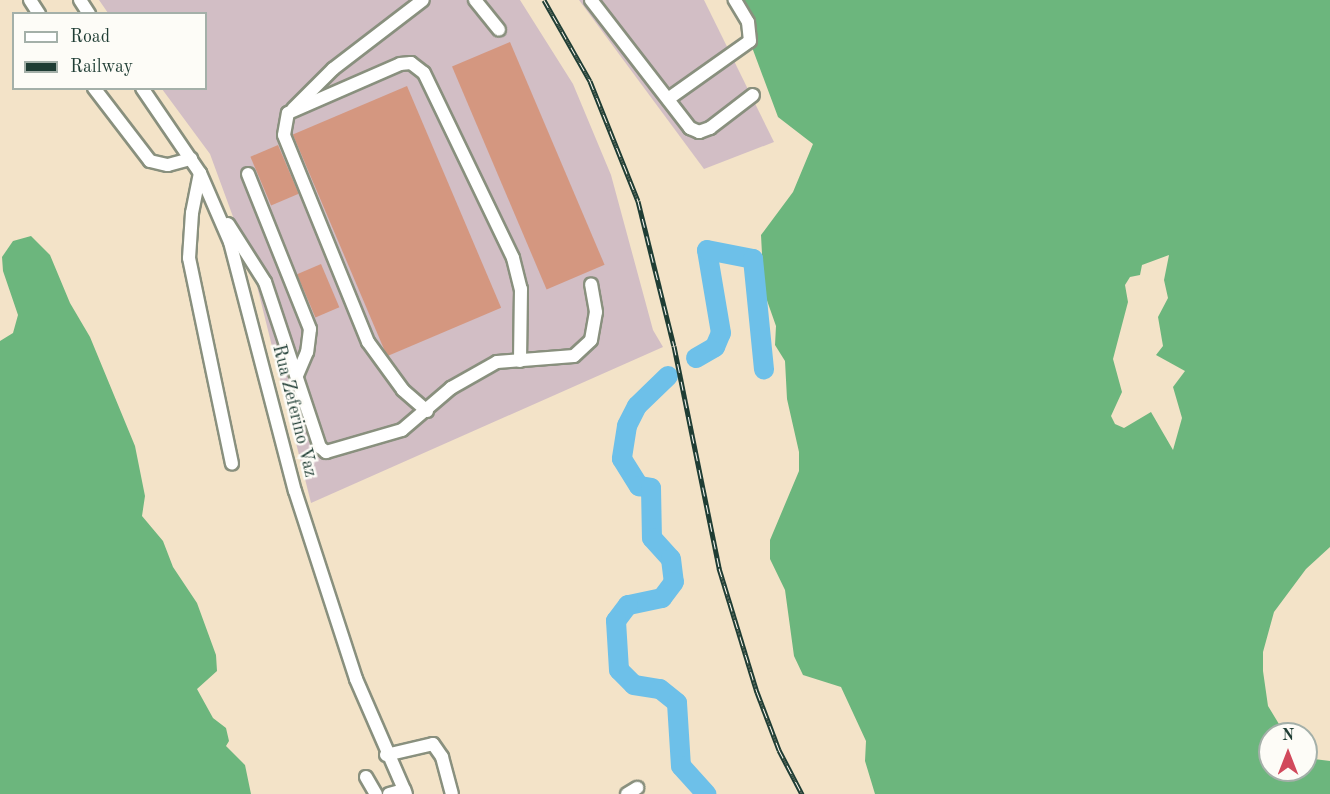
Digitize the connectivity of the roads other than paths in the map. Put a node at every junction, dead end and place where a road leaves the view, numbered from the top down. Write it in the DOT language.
graph roads {
  1 [pos="423,0"];
  2 [pos="475,0"];
  3 [pos="591,0"];
  4 [pos="735,0"];
  5 [pos="498,30"];
  6 [pos="96,90"];
  7 [pos="143,90"];
  8 [pos="753,95"];
  9 [pos="668,99"];
  10 [pos="288,113"];
  11 [pos="191,159"];
  12 [pos="200,173"];
  13 [pos="248,174"];
  14 [pos="218,211"];
  15 [pos="591,284"];
  16 [pos="520,361"];
  17 [pos="297,375"];
  18 [pos="427,411"];
  19 [pos="232,464"];
  20 [pos="386,754"];
  21 [pos="366,777"];
  22 [pos="405,792"];
  23 [pos="376,794"];
  24 [pos="389,794"];
  25 [pos="452,794"];
  1 -- 10 [label="street"];
  2 -- 5 [label="street"];
  3 -- 9 [label="street"];
  4 -- 9 [label="street"];
  6 -- 11 [label="street"];
  7 -- 11 [label="street, Rua Zeferino Vaz"];
  8 -- 9 [label="street"];
  10 -- 16 [label="street"];
  10 -- 18 [label="street"];
  11 -- 12 [label="street, Rua Zeferino Vaz"];
  12 -- 14 [label="street, Rua Zeferino Vaz"];
  12 -- 19 [label="street"];
  13 -- 17 [label="street"];
  14 -- 17 [label="street"];
  14 -- 20 [label="street, Rua Zeferino Vaz"];
  15 -- 16 [label="street"];
  16 -- 18 [label="street"];
  17 -- 18 [label="street"];
  20 -- 22 [label="street, Rua Zeferino Vaz"];
  20 -- 25 [label="street"];
  21 -- 23 [label="street"];
  22 -- 24 [label="street"];
}
